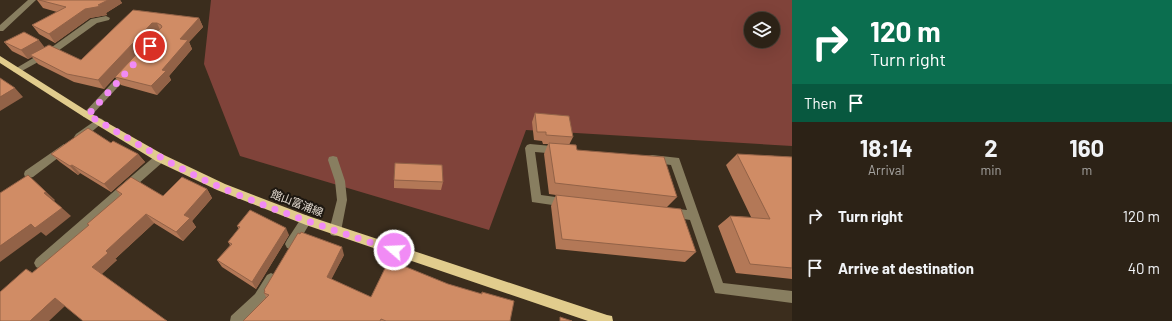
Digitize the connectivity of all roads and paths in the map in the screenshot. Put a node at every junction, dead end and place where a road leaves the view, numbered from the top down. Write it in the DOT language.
graph roads {
  1 [pos="32,0"];
  2 [pos="106,18"];
  3 [pos="0,29"];
  4 [pos="0,59"];
  5 [pos="134,63"];
  6 [pos="17,70"];
  7 [pos="88,115"];
  8 [pos="99,122"];
  9 [pos="568,151"];
  10 [pos="160,158"];
  11 [pos="644,158"];
  12 [pos="333,160"];
  13 [pos="29,174"];
  14 [pos="575,203"];
  15 [pos="662,212"];
  16 [pos="693,216"];
  17 [pos="306,220"];
  18 [pos="335,230"];
  19 [pos="286,253"];
  20 [pos="40,263"];
  21 [pos="275,272"];
  22 [pos="792,297"];
  23 [pos="236,321"];
  24 [pos="607,321"];
  1 -- 3 [label="street"];
  2 -- 6 [label="street"];
  4 -- 6 [label="main road, 館山富浦線"];
  5 -- 7 [label="street"];
  6 -- 7 [label="main road, 館山富浦線"];
  7 -- 8 [label="main road, 館山富浦線"];
  8 -- 10 [label="main road, 館山富浦線"];
  8 -- 13 [label="street"];
  9 -- 14 [label="street"];
  10 -- 17 [label="main road, 館山富浦線"];
  10 -- 20 [label="street"];
  11 -- 16 [label="street"];
  12 -- 18 [label="street"];
  15 -- 16 [label="street"];
  16 -- 22 [label="street"];
  17 -- 18 [label="main road, 館山富浦線"];
  17 -- 19 [label="street"];
  18 -- 24 [label="main road, 館山富浦線"];
  21 -- 23 [label="street"];
}
